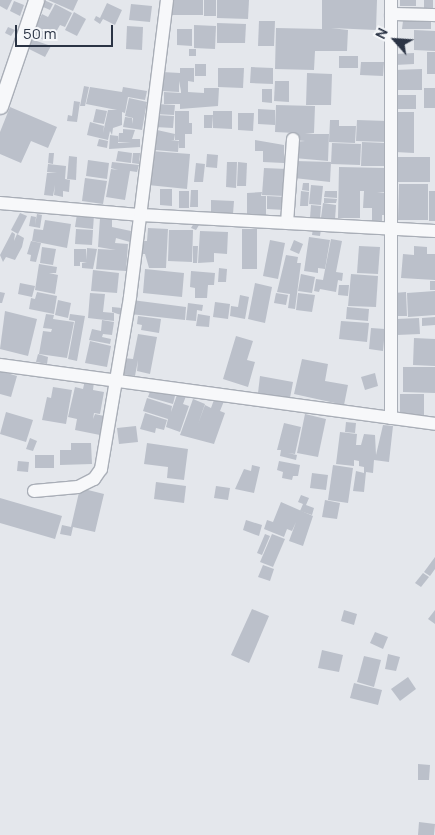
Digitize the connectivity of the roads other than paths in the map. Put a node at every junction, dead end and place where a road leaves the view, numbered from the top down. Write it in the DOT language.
graph roads {
  1 [pos="36,0"];
  2 [pos="167,0"];
  3 [pos="391,0"];
  4 [pos="391,14"];
  5 [pos="435,15"];
  6 [pos="0,106"];
  7 [pos="293,139"];
  8 [pos="0,203"];
  9 [pos="141,215"];
  10 [pos="287,223"];
  11 [pos="393,229"];
  12 [pos="435,231"];
  13 [pos="0,365"];
  14 [pos="115,380"];
  15 [pos="391,418"];
  16 [pos="435,424"];
  17 [pos="34,490"];
  1 -- 6 [label="street"];
  2 -- 9 [label="street"];
  3 -- 4 [label="street"];
  4 -- 5 [label="street"];
  4 -- 11 [label="street"];
  7 -- 10 [label="street"];
  8 -- 9 [label="street"];
  9 -- 10 [label="street"];
  9 -- 14 [label="street"];
  10 -- 11 [label="street"];
  11 -- 12 [label="street"];
  11 -- 15 [label="street"];
  13 -- 14 [label="street"];
  14 -- 15 [label="street"];
  14 -- 17 [label="street"];
  15 -- 16 [label="street"];
}
